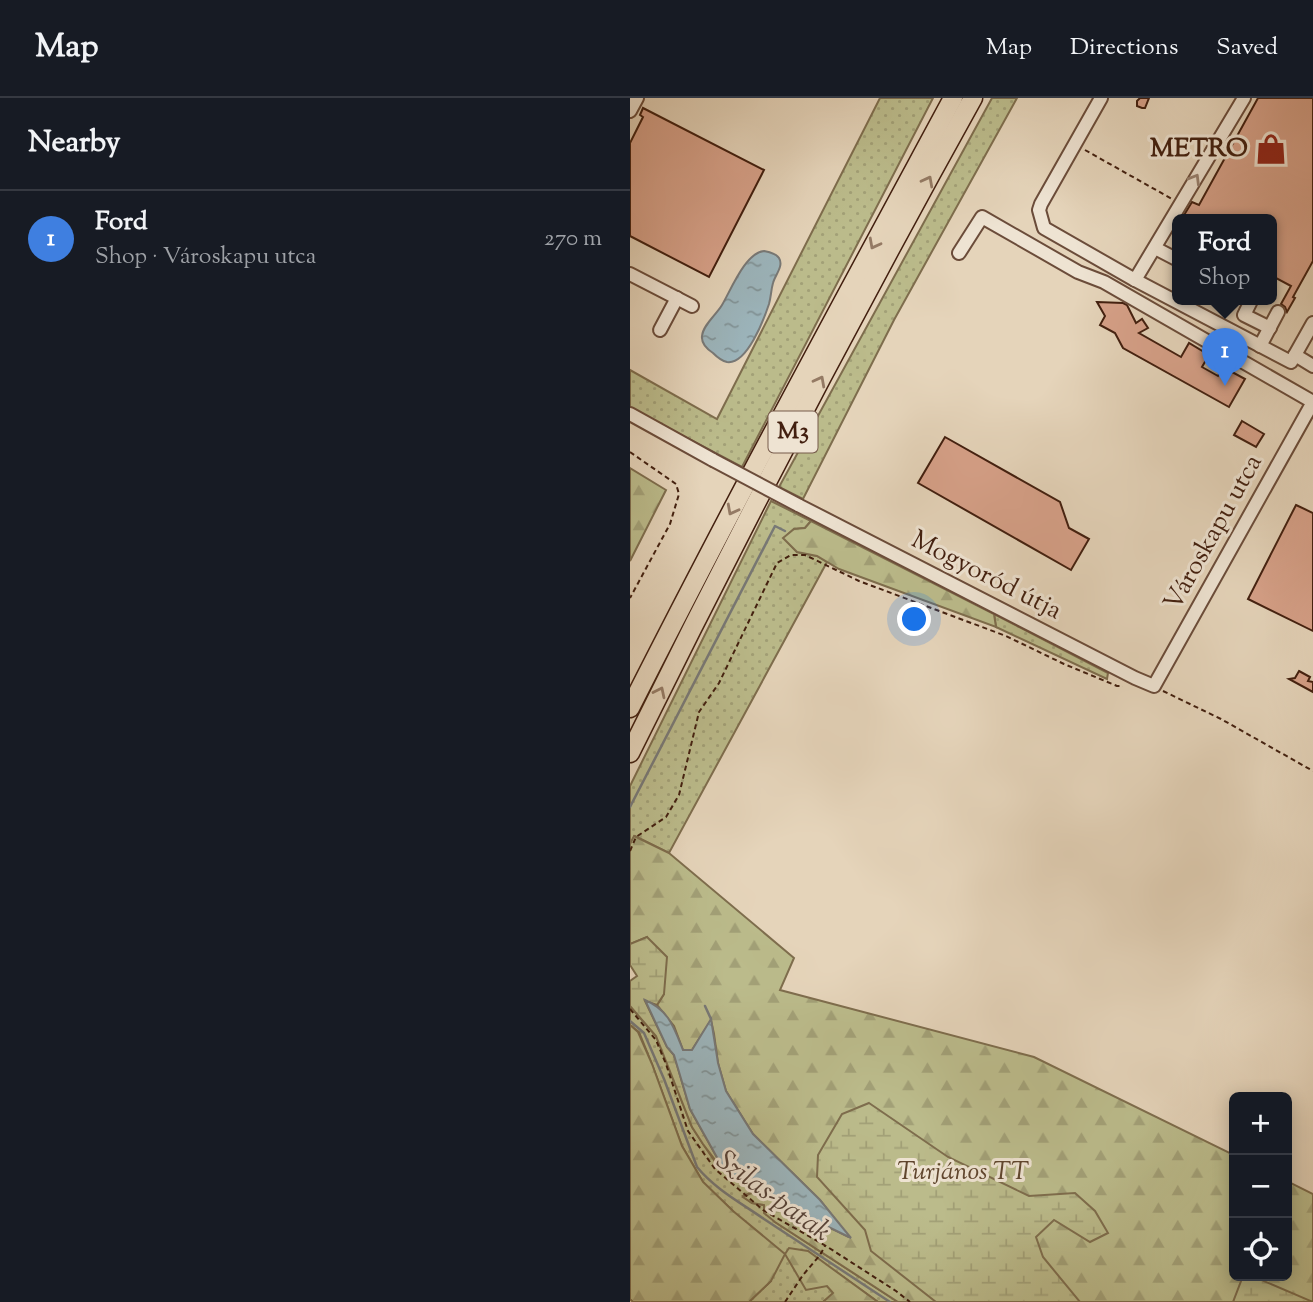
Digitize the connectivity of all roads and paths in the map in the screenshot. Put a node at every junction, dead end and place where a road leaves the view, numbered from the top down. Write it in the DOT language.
graph roads {
  1 [pos="637,98"];
  2 [pos="953,98"];
  3 [pos="975,98"];
  4 [pos="1101,98"];
  5 [pos="1244,98"];
  6 [pos="630,111"];
  7 [pos="1081,148"];
  8 [pos="1181,204"];
  9 [pos="1175,214"];
  10 [pos="1172,219"];
  11 [pos="1155,248"];
  12 [pos="960,253"];
  13 [pos="1172,257"];
  14 [pos="630,274"];
  15 [pos="1135,280"];
  16 [pos="677,298"];
  17 [pos="1172,300"];
  18 [pos="1182,305"];
  19 [pos="1249,305"];
  20 [pos="692,306"];
  21 [pos="1278,312"];
  22 [pos="1313,323"];
  23 [pos="1270,328"];
  24 [pos="660,330"];
  25 [pos="1260,346"];
  26 [pos="1295,355"];
  27 [pos="1313,366"];
  28 [pos="1313,402"];
  29 [pos="630,414"];
  30 [pos="630,452"];
  31 [pos="630,598"];
  32 [pos="1129,686"];
  33 [pos="1154,686"];
  34 [pos="630,708"];
  35 [pos="630,753"];
  36 [pos="1313,771"];
  37 [pos="630,850"];
  38 [pos="630,1009"];
  39 [pos="826,1246"];
  40 [pos="785,1302"];
  41 [pos="910,1302"];
  1 -- 6 [label="street"];
  2 -- 34 [label="highway, M3, one-way"];
  35 -- 3 [label="highway, M3, one-way"];
  4 -- 15 [label="street"];
  8 -- 5 [label="street, one-way"];
  7 -- 8 [label="path"];
  8 -- 9 [label="street"];
  10 -- 11 [label="street"];
  11 -- 13 [label="street"];
  11 -- 15 [label="street"];
  12 -- 28 [label="street"];
  14 -- 16 [label="street"];
  15 -- 17 [label="street"];
  16 -- 20 [label="street"];
  16 -- 24 [label="street"];
  18 -- 25 [label="street"];
  19 -- 23 [label="street"];
  21 -- 23 [label="street"];
  22 -- 26 [label="street"];
  23 -- 25 [label="street"];
  25 -- 26 [label="street"];
  26 -- 27 [label="street"];
  28 -- 33 [label="street, Városkapu utca"];
  29 -- 33 [label="street, Mogyoród útja, bridge"];
  30 -- 31 [label="path"];
  32 -- 37 [label="path"];
  33 -- 36 [label="path"];
  38 -- 39 [label="path"];
  39 -- 40 [label="path"];
  39 -- 41 [label="path"];
}
